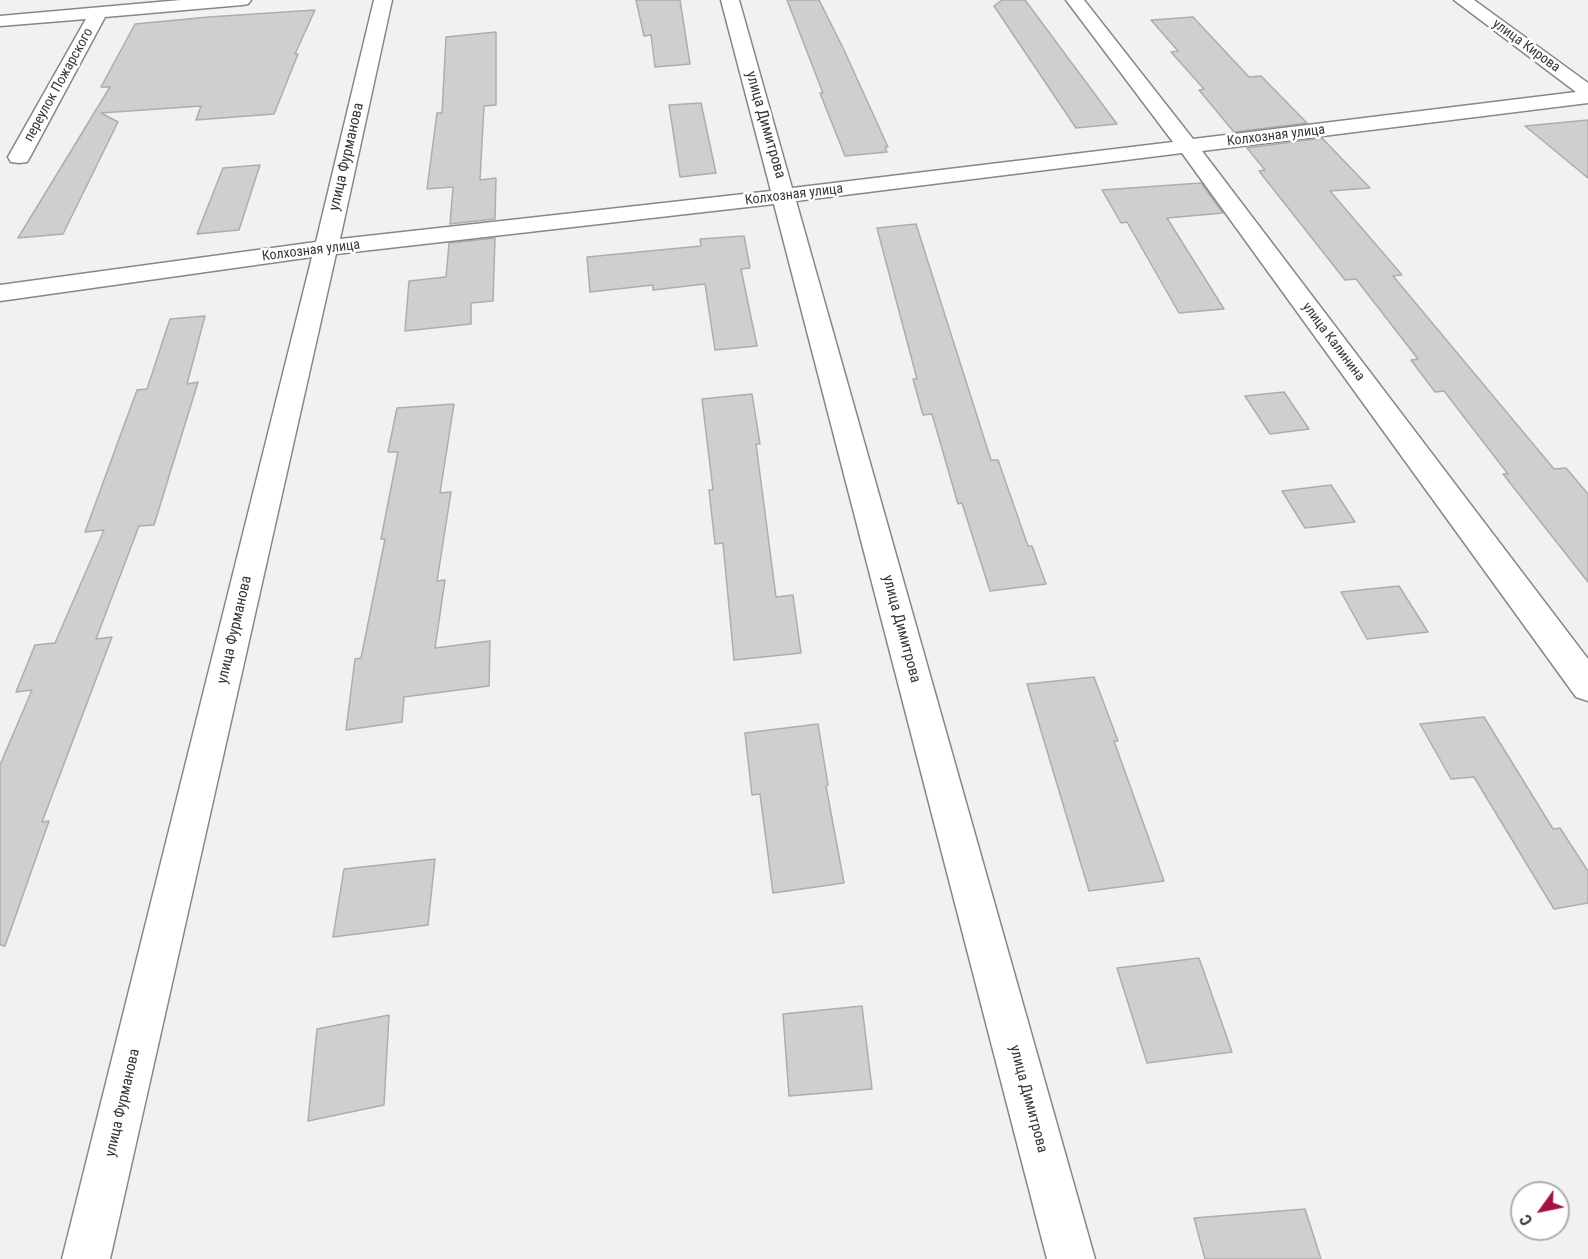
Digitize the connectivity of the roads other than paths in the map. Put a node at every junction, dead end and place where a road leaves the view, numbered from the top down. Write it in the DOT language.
graph roads {
  1 [pos="242,0"];
  2 [pos="382,0"];
  3 [pos="730,0"];
  4 [pos="1075,0"];
  5 [pos="1463,0"];
  6 [pos="98,13"];
  7 [pos="0,21"];
  8 [pos="1588,92"];
  9 [pos="1588,97"];
  10 [pos="1188,147"];
  11 [pos="19,158"];
  12 [pos="785,196"];
  13 [pos="326,248"];
  14 [pos="0,293"];
  15 [pos="1588,686"];
  16 [pos="86,1259"];
  17 [pos="1071,1259"];
  1 -- 6 [label="street"];
  2 -- 13 [label="street, улица Фурманова"];
  3 -- 12 [label="street, улица Димитрова"];
  4 -- 10 [label="street, улица Калинина"];
  5 -- 8 [label="street, улица Кирова"];
  6 -- 7 [label="street"];
  6 -- 11 [label="street, переулок Пожарского"];
  9 -- 10 [label="street, Колхозная улица"];
  10 -- 12 [label="street, Колхозная улица"];
  10 -- 15 [label="street, улица Калинина"];
  12 -- 13 [label="street, Колхозная улица"];
  12 -- 17 [label="street, улица Димитрова"];
  13 -- 14 [label="street, Колхозная улица"];
  13 -- 16 [label="street, улица Фурманова"];
}
